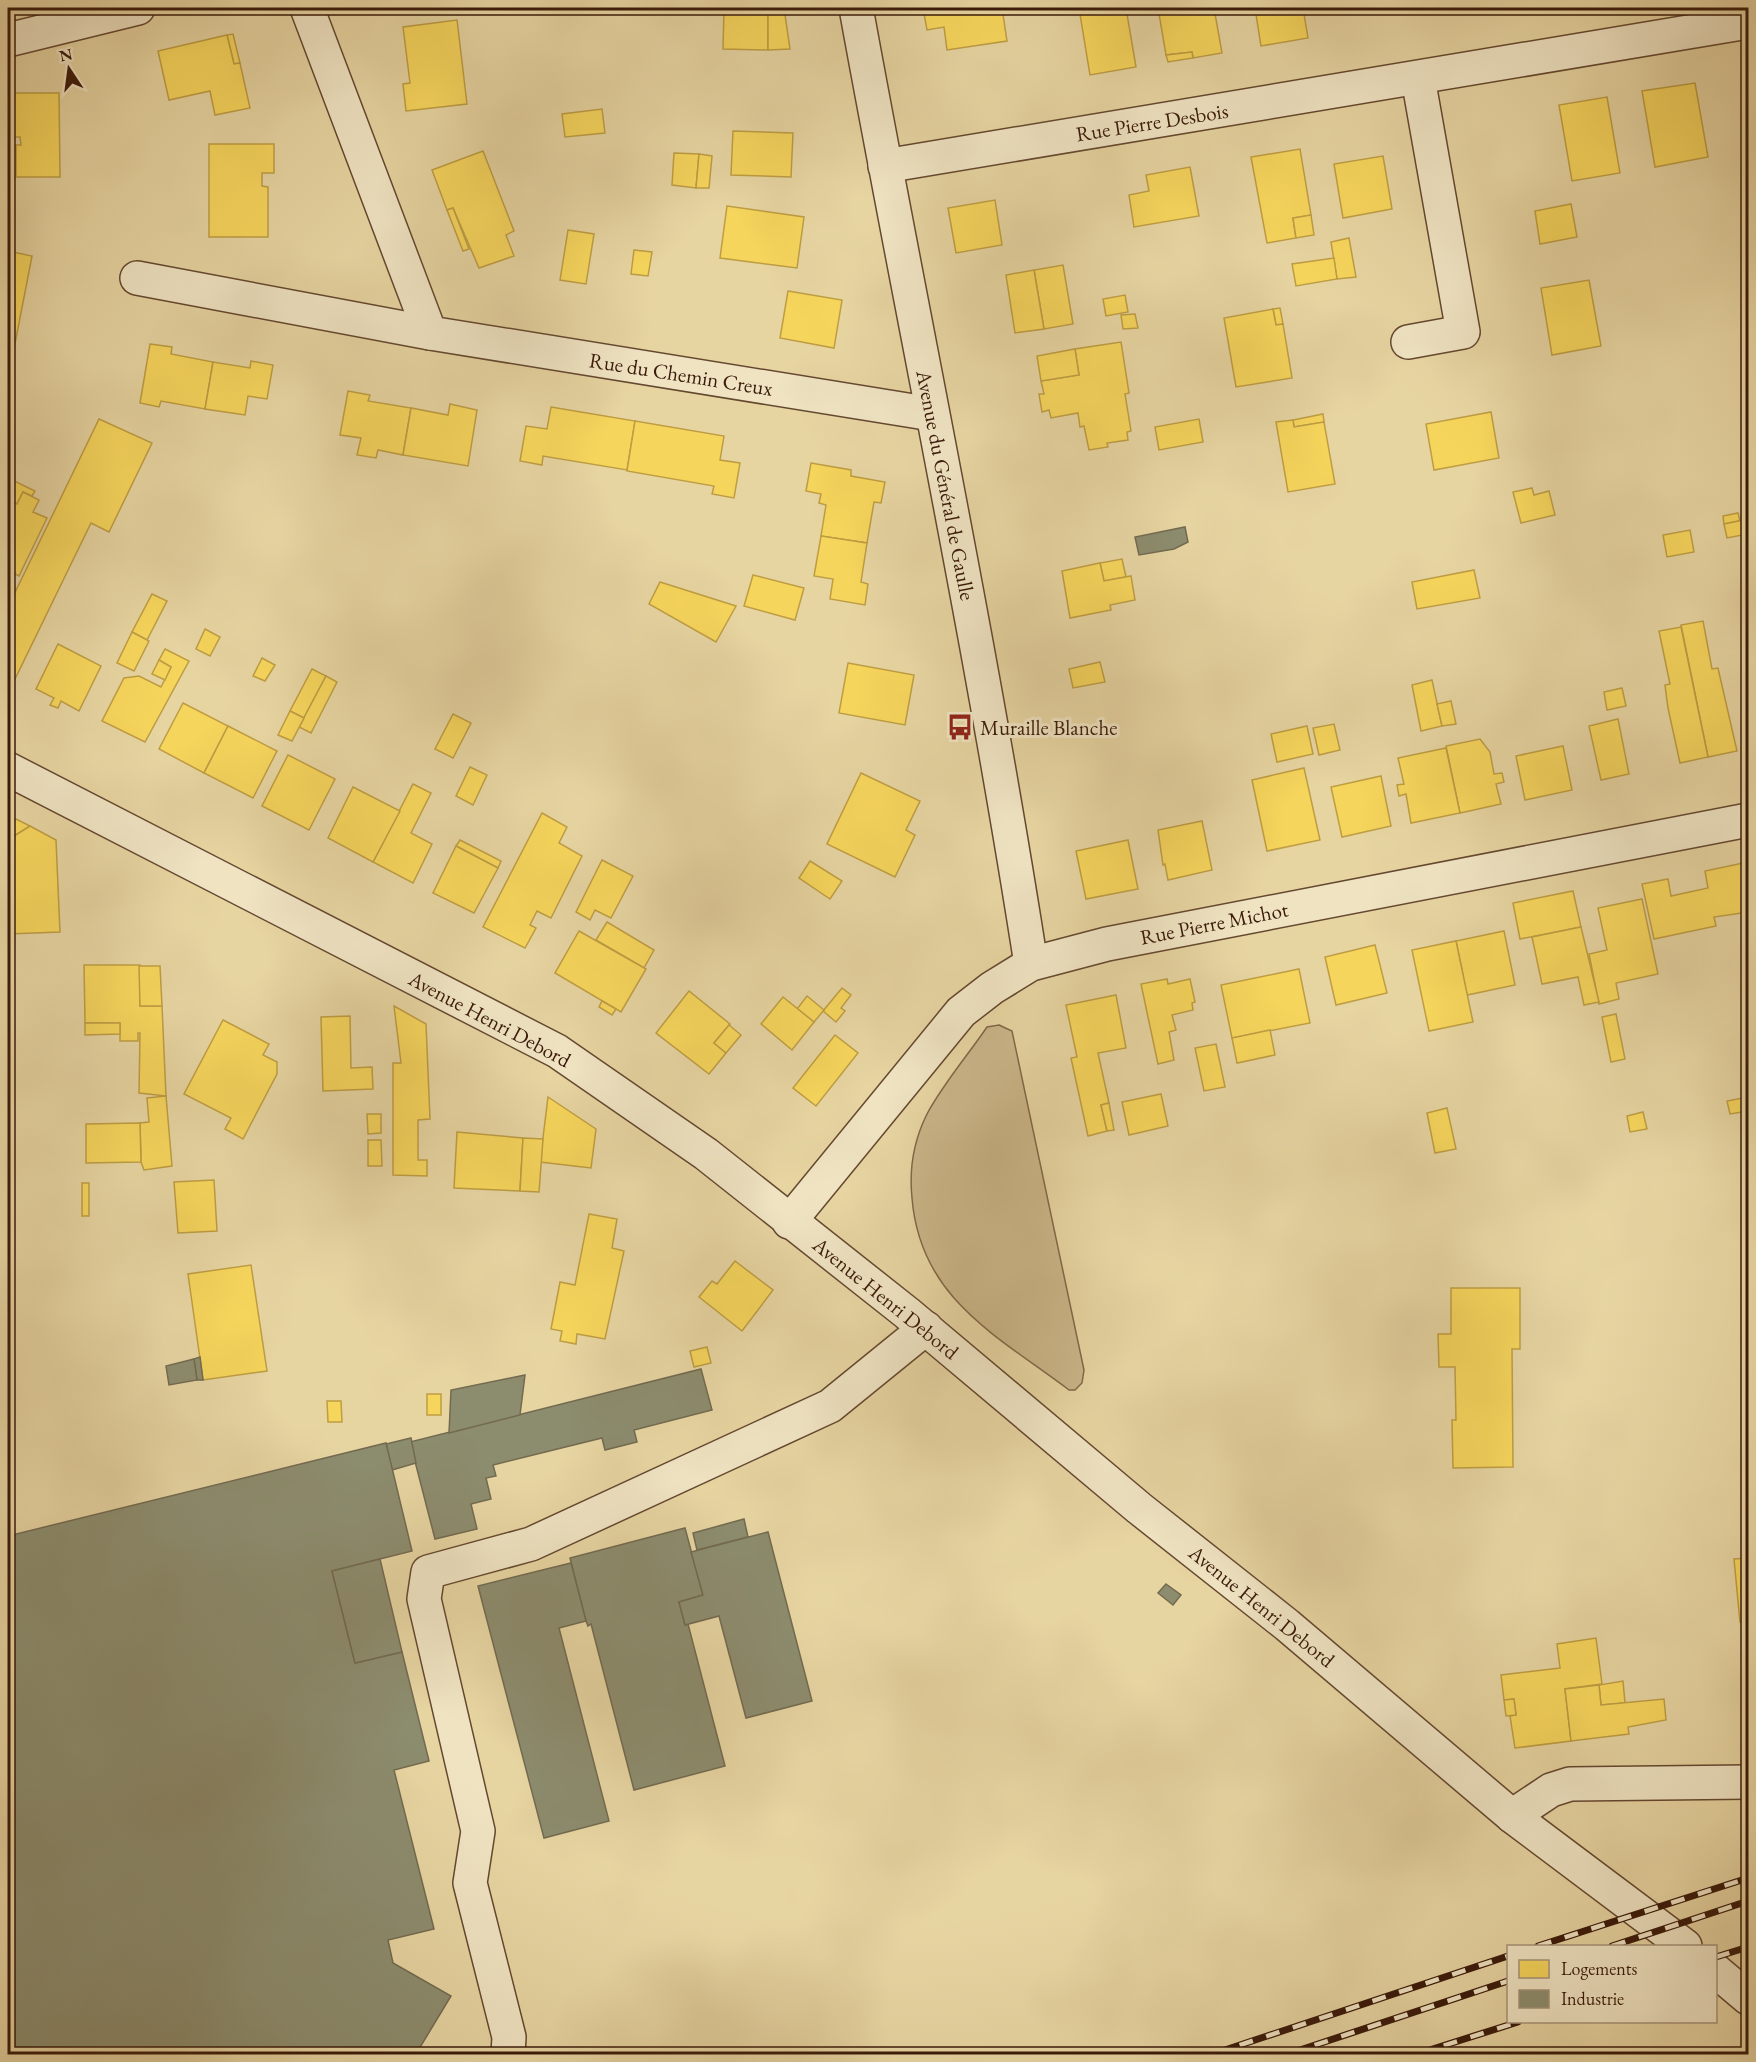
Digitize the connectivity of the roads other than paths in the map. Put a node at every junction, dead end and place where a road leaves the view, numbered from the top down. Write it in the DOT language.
graph roads {
  1 [pos="138,8"];
  2 [pos="307,8"];
  3 [pos="856,8"];
  4 [pos="1749,22"];
  5 [pos="8,40"];
  6 [pos="1418,78"];
  7 [pos="885,166"];
  8 [pos="137,278"];
  9 [pos="430,333"];
  10 [pos="1408,342"];
  11 [pos="932,414"];
  12 [pos="8,769"];
  13 [pos="1749,820"];
  14 [pos="1031,964"];
  15 [pos="789,1222"];
  16 [pos="926,1328"];
  17 [pos="1749,1782"];
  18 [pos="1512,1816"];
  19 [pos="1682,1945"];
  20 [pos="1717,1972"];
  21 [pos="1748,1999"];
  22 [pos="508,2055"];
  1 -- 5 [label="street"];
  2 -- 9 [label="street"];
  3 -- 7 [label="street, Avenue du Général de Gaulle"];
  4 -- 6 [label="street, Rue Pierre Desbois"];
  6 -- 7 [label="street, Rue Pierre Desbois"];
  6 -- 10 [label="street"];
  7 -- 11 [label="street, Avenue du Général de Gaulle"];
  8 -- 9 [label="street, Rue du Chemin Creux"];
  9 -- 11 [label="street, Rue du Chemin Creux"];
  11 -- 14 [label="street, Avenue du Général de Gaulle"];
  12 -- 15 [label="street, Avenue Henri Debord"];
  13 -- 14 [label="street, Rue Pierre Michot"];
  14 -- 15 [label="street, Rue Pierre Michot"];
  15 -- 16 [label="street, Avenue Henri Debord"];
  16 -- 18 [label="street, Avenue Henri Debord"];
  16 -- 22 [label="street"];
  17 -- 18 [label="street"];
  18 -- 19 [label="street, Avenue Henri Debord"];
  20 -- 21 [label="street"];
}
